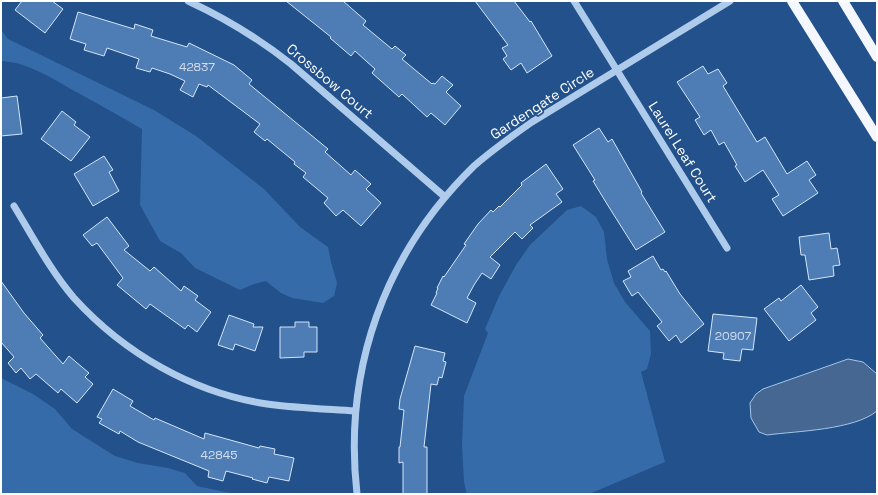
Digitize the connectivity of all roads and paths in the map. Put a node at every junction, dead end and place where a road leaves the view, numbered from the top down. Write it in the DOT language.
graph roads {
  1 [pos="188,1"];
  2 [pos="574,1"];
  3 [pos="730,1"];
  4 [pos="792,1"];
  5 [pos="843,1"];
  6 [pos="877,57"];
  7 [pos="617,70"];
  8 [pos="877,137"];
  9 [pos="445,197"];
  10 [pos="14,206"];
  11 [pos="727,248"];
  12 [pos="355,411"];
  13 [pos="356,494"];
  1 -- 9 [label="street, Crossbow Court"];
  2 -- 7 [label="street, Laurel Leaf Court"];
  3 -- 7 [label="street, Gardengate Circle"];
  4 -- 8 [label="main road"];
  5 -- 6 [label="main road"];
  7 -- 9 [label="street, Gardengate Circle"];
  7 -- 11 [label="street, Laurel Leaf Court"];
  9 -- 12 [label="street, Gardengate Circle"];
  10 -- 12 [label="street"];
  12 -- 13 [label="street, Gardengate Circle"];
}
